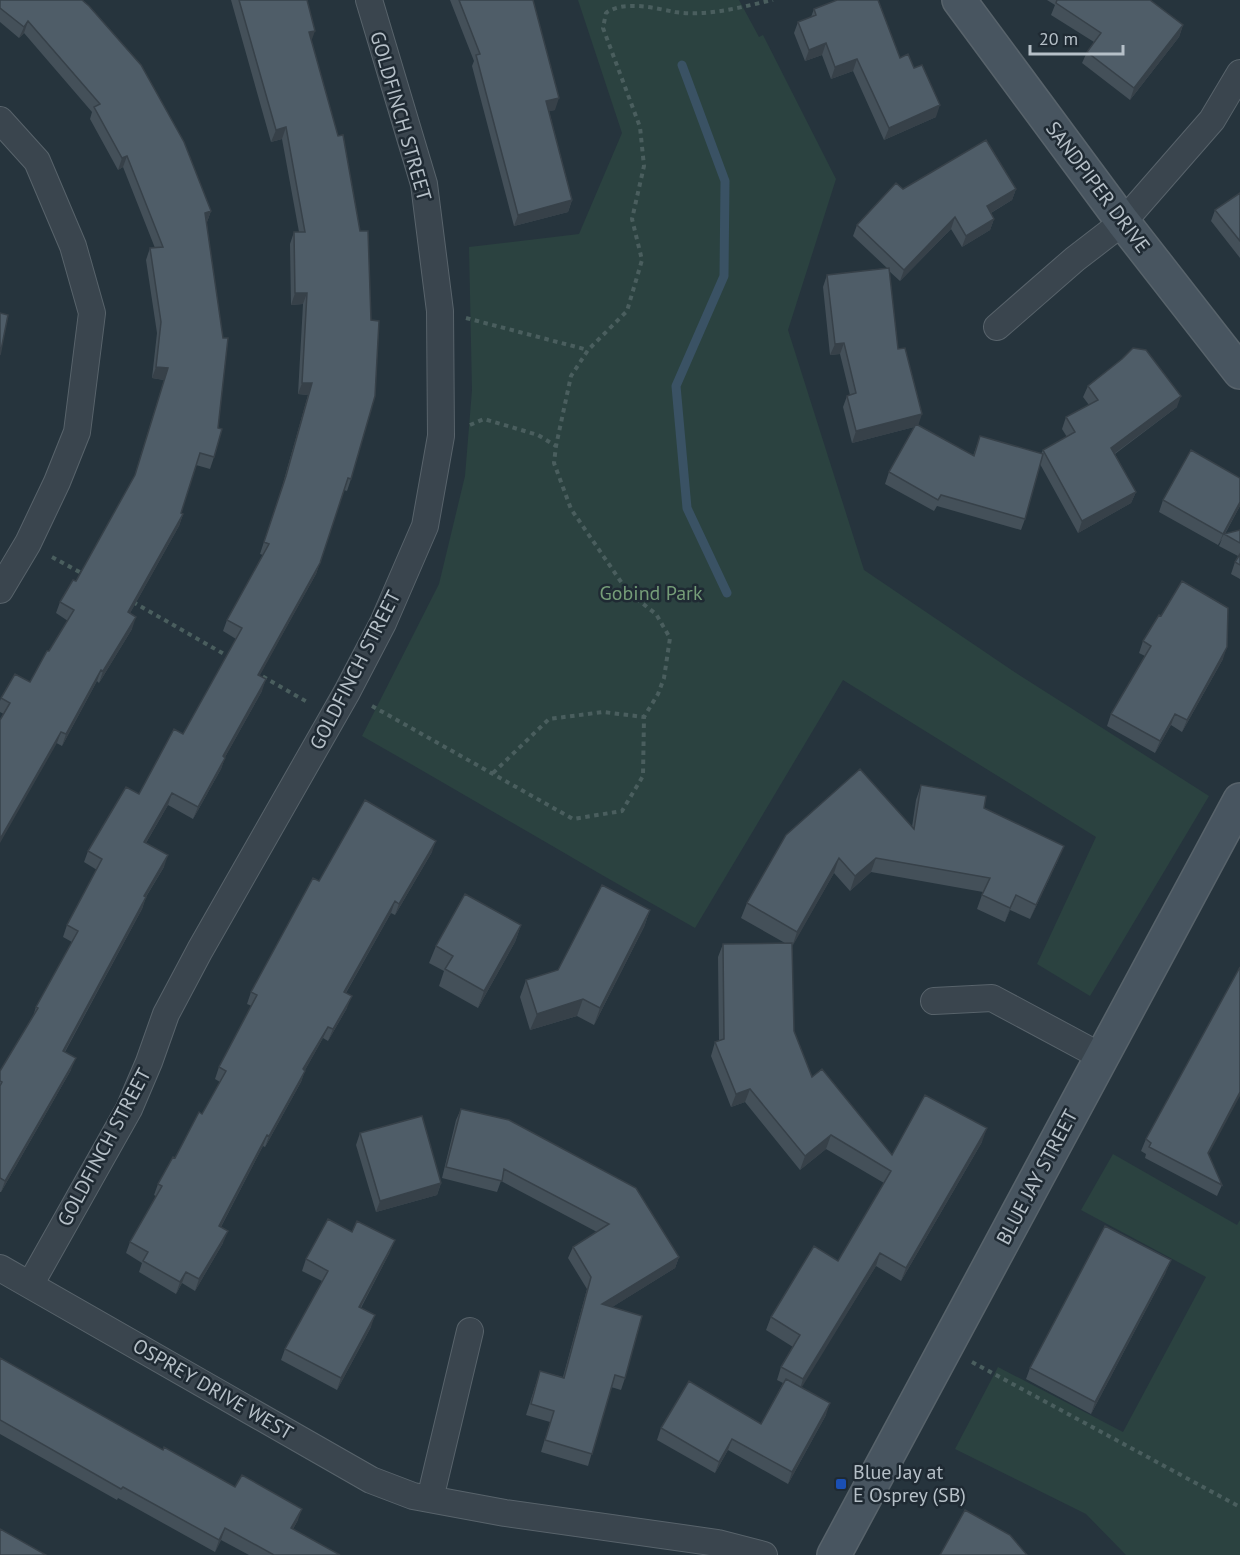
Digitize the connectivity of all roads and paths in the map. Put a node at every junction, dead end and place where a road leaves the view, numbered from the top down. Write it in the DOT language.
graph roads {
  1 [pos="369,0"];
  2 [pos="773,0"];
  3 [pos="959,0"];
  4 [pos="1240,73"];
  5 [pos="0,120"];
  6 [pos="1123,222"];
  7 [pos="440,311"];
  8 [pos="997,327"];
  9 [pos="588,350"];
  10 [pos="1240,372"];
  11 [pos="441,436"];
  12 [pos="556,446"];
  13 [pos="28,543"];
  14 [pos="89,577"];
  15 [pos="0,590"];
  16 [pos="129,600"];
  17 [pos="240,664"];
  18 [pos="251,669"];
  19 [pos="347,693"];
  20 [pos="334,716"];
  21 [pos="644,717"];
  22 [pos="493,773"];
  23 [pos="1240,800"];
  24 [pos="934,1001"];
  25 [pos="1102,1057"];
  26 [pos="0,1268"];
  27 [pos="30,1285"];
  28 [pos="470,1331"];
  29 [pos="945,1348"];
  30 [pos="430,1499"];
  31 [pos="1240,1507"];
  32 [pos="764,1555"];
  33 [pos="834,1555"];
  1 -- 7 [label="street, GOLDFINCH STREET"];
  2 -- 9 [label="path"];
  3 -- 6 [label="street, SANDPIPER DRIVE"];
  4 -- 6 [label="street"];
  5 -- 13 [label="street"];
  6 -- 8 [label="street"];
  6 -- 10 [label="street, SANDPIPER DRIVE"];
  7 -- 9 [label="path"];
  7 -- 11 [label="street, GOLDFINCH STREET"];
  9 -- 12 [label="path"];
  11 -- 12 [label="path"];
  11 -- 19 [label="street, GOLDFINCH STREET"];
  12 -- 21 [label="path"];
  13 -- 14 [label="path"];
  13 -- 15 [label="street"];
  16 -- 17 [label="path"];
  18 -- 20 [label="path"];
  19 -- 20 [label="street, GOLDFINCH STREET"];
  19 -- 22 [label="path"];
  20 -- 27 [label="street, GOLDFINCH STREET"];
  21 -- 22 [label="path"];
  21 -- 22 [label="path"];
  23 -- 25 [label="street, BLUE JAY STREET"];
  24 -- 25 [label="street"];
  25 -- 29 [label="street, BLUE JAY STREET"];
  26 -- 27 [label="street, OSPREY DRIVE WEST"];
  27 -- 30 [label="street, OSPREY DRIVE WEST"];
  28 -- 30 [label="street"];
  29 -- 31 [label="path"];
  29 -- 33 [label="street, BLUE JAY STREET"];
  30 -- 32 [label="street, OSPREY DRIVE WEST"];
}
